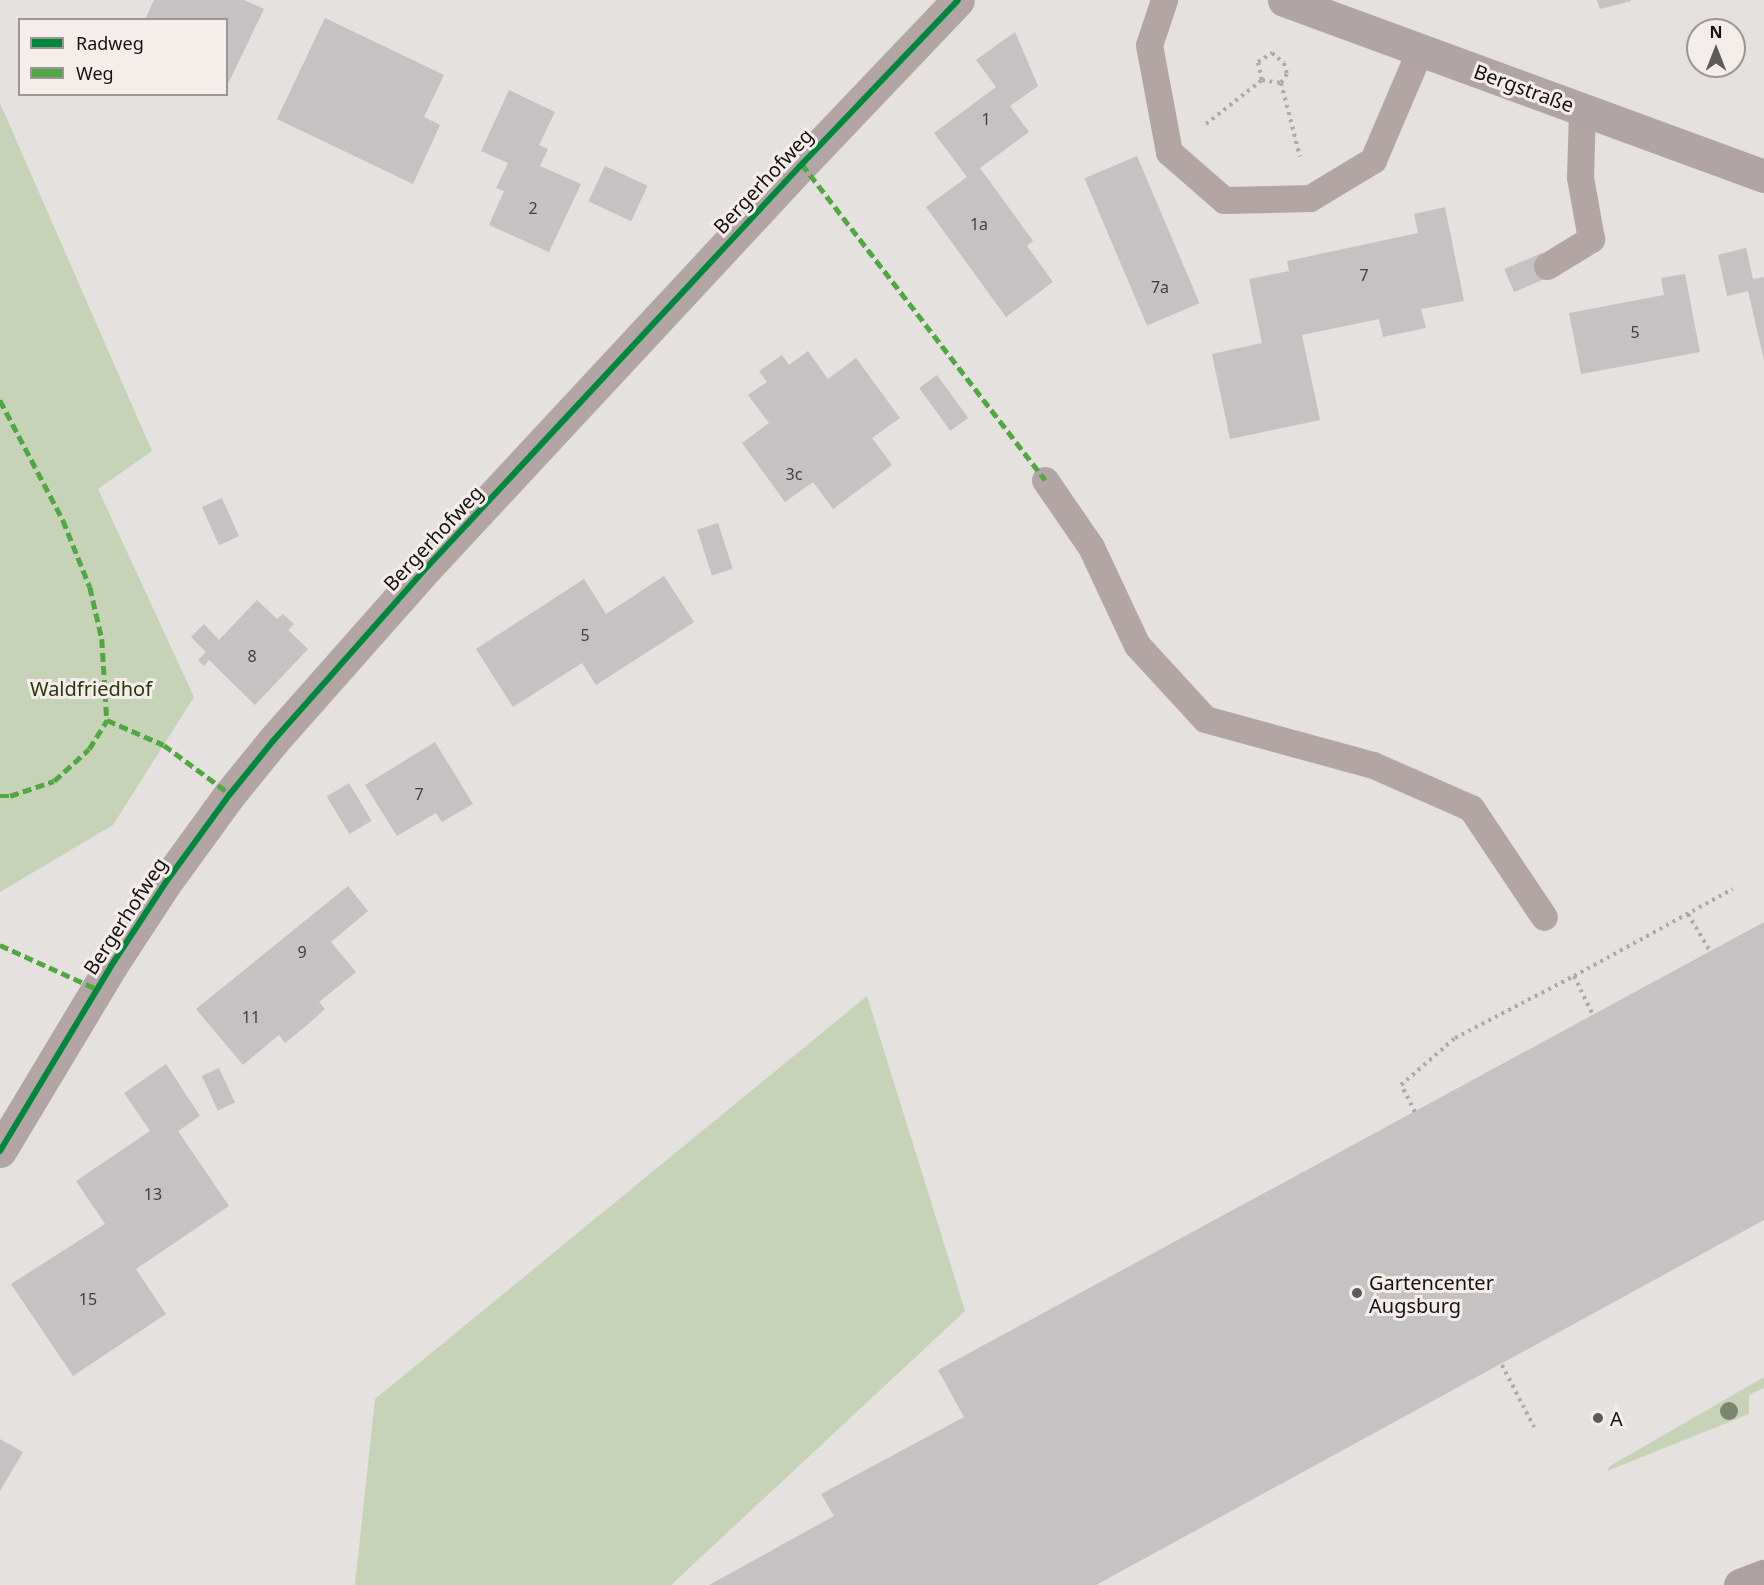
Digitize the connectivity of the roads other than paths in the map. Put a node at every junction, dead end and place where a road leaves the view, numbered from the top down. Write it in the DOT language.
graph roads {
  1 [pos="958,0"];
  2 [pos="1164,0"];
  3 [pos="1284,0"];
  4 [pos="1420,50"];
  5 [pos="1582,109"];
  6 [pos="1764,176"];
  7 [pos="1547,266"];
  8 [pos="1046,480"];
  9 [pos="1544,917"];
  10 [pos="0,1151"];
  11 [pos="1764,1576"];
  12 [pos="1740,1585"];
  1 -- 10 [label="street, Bergerhofweg"];
  2 -- 4 [label="lane"];
  3 -- 4 [label="main road, Bergstraße"];
  4 -- 5 [label="main road, Bergstraße"];
  5 -- 6 [label="main road, Bergstraße"];
  5 -- 7 [label="lane"];
  8 -- 9 [label="lane"];
  11 -- 12 [label="highway"];
}
